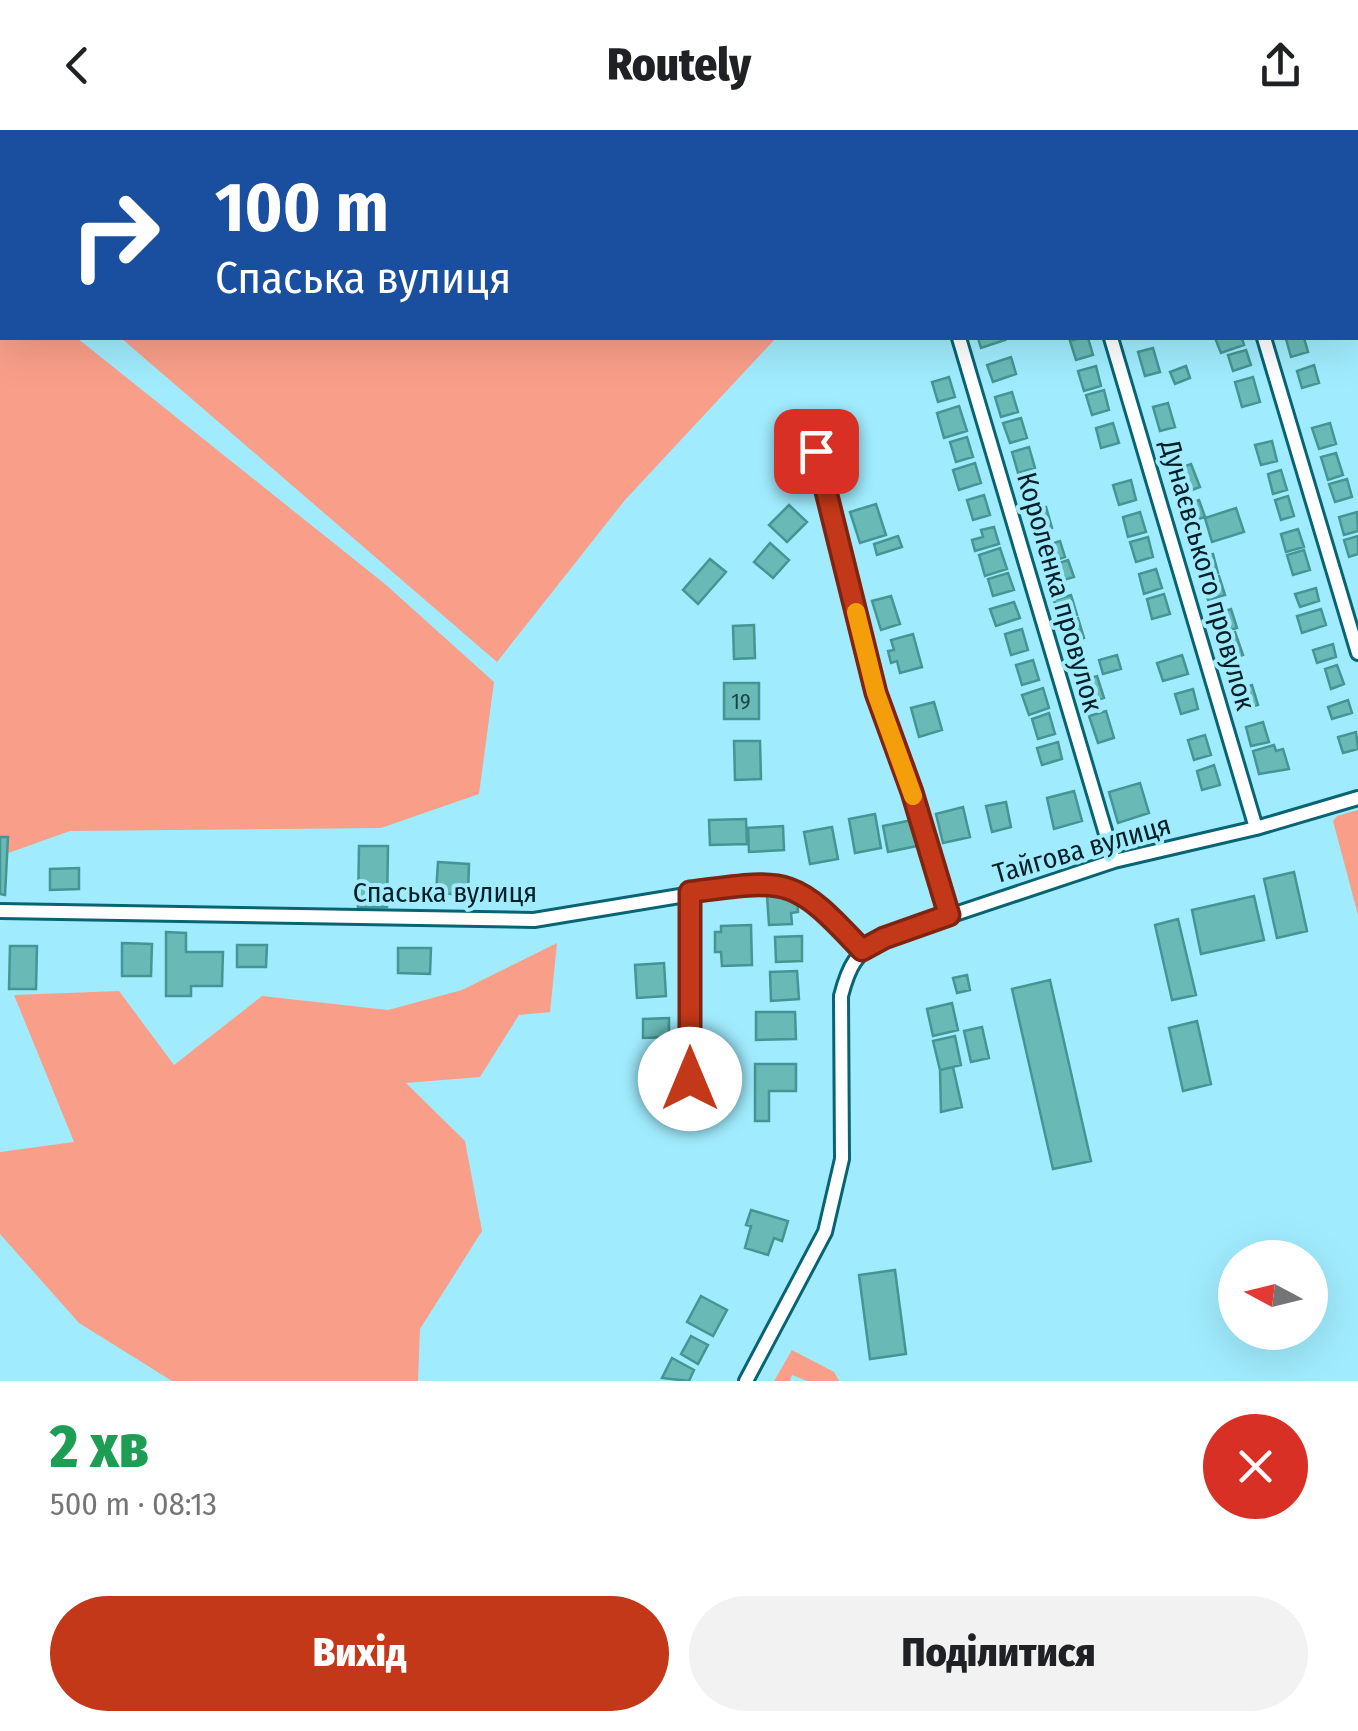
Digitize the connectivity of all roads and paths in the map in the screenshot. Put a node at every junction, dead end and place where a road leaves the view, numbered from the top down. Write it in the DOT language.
graph roads {
  1 [pos="960,340"];
  2 [pos="1112,340"];
  3 [pos="1265,340"];
  4 [pos="816,451"];
  5 [pos="1358,653"];
  6 [pos="1358,798"];
  7 [pos="1256,828"];
  8 [pos="1114,861"];
  9 [pos="690,892"];
  10 [pos="0,912"];
  11 [pos="949,915"];
  12 [pos="862,950"];
  13 [pos="690,1079"];
  14 [pos="746,1381"];
  1 -- 8 [label="street, Короленка провулок"];
  2 -- 7 [label="street, Дунаєвського провулок"];
  3 -- 5 [label="street"];
  4 -- 11 [label="street"];
  6 -- 7 [label="street, Тайгова вулиця"];
  7 -- 8 [label="street, Тайгова вулиця"];
  8 -- 11 [label="street, Тайгова вулиця"];
  9 -- 10 [label="street, Спаська вулиця"];
  9 -- 12 [label="street, Спаська вулиця"];
  9 -- 13 [label="street"];
  11 -- 12 [label="street, Тайгова вулиця"];
  12 -- 14 [label="street"];
}
